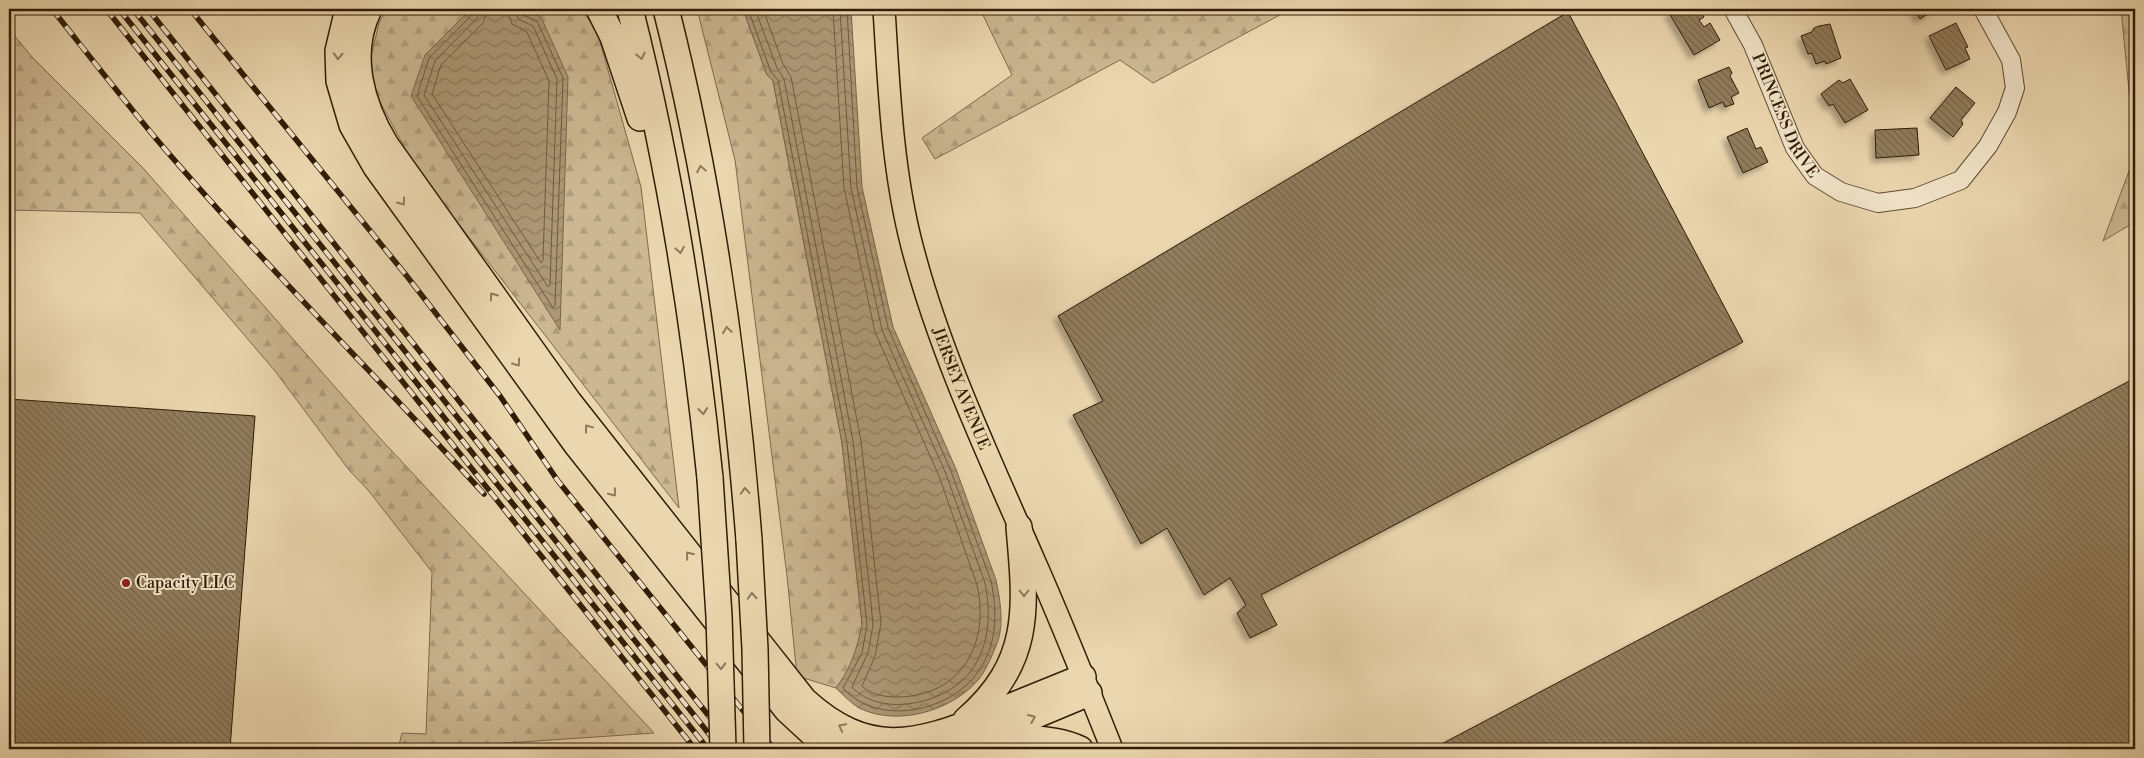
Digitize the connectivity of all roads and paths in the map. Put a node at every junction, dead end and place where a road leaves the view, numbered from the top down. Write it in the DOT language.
graph roads {
  1 [pos="348,9"];
  2 [pos="369,9"];
  3 [pos="599,9"];
  4 [pos="630,9"];
  5 [pos="666,9"];
  6 [pos="670,9"];
  7 [pos="884,9"];
  8 [pos="1734,9"];
  9 [pos="1983,9"];
  10 [pos="674,42"];
  11 [pos="675,223"];
  12 [pos="1019,526"];
  13 [pos="1086,685"];
  14 [pos="962,740"];
  15 [pos="722,749"];
  16 [pos="757,749"];
  17 [pos="842,749"];
  18 [pos="1080,749"];
  19 [pos="1112,749"];
  1 -- 17 [label="highway, one-way"];
  14 -- 2 [label="highway, one-way"];
  3 -- 11 [label="highway"];
  4 -- 11 [label="highway, one-way"];
  5 -- 10 [label="highway"];
  6 -- 10 [label="highway"];
  7 -- 12 [label="main road, JERSEY AVENUE"];
  8 -- 9 [label="street, PRINCESS DRIVE"];
  16 -- 10 [label="highway, one-way, bridge"];
  11 -- 15 [label="highway, one-way, bridge"];
  12 -- 13 [label="main road, JERSEY AVENUE"];
  12 -- 14 [label="highway, one-way"];
  13 -- 14 [label="highway"];
  13 -- 19 [label="main road, JERSEY AVENUE"];
  14 -- 18 [label="highway"];
}
